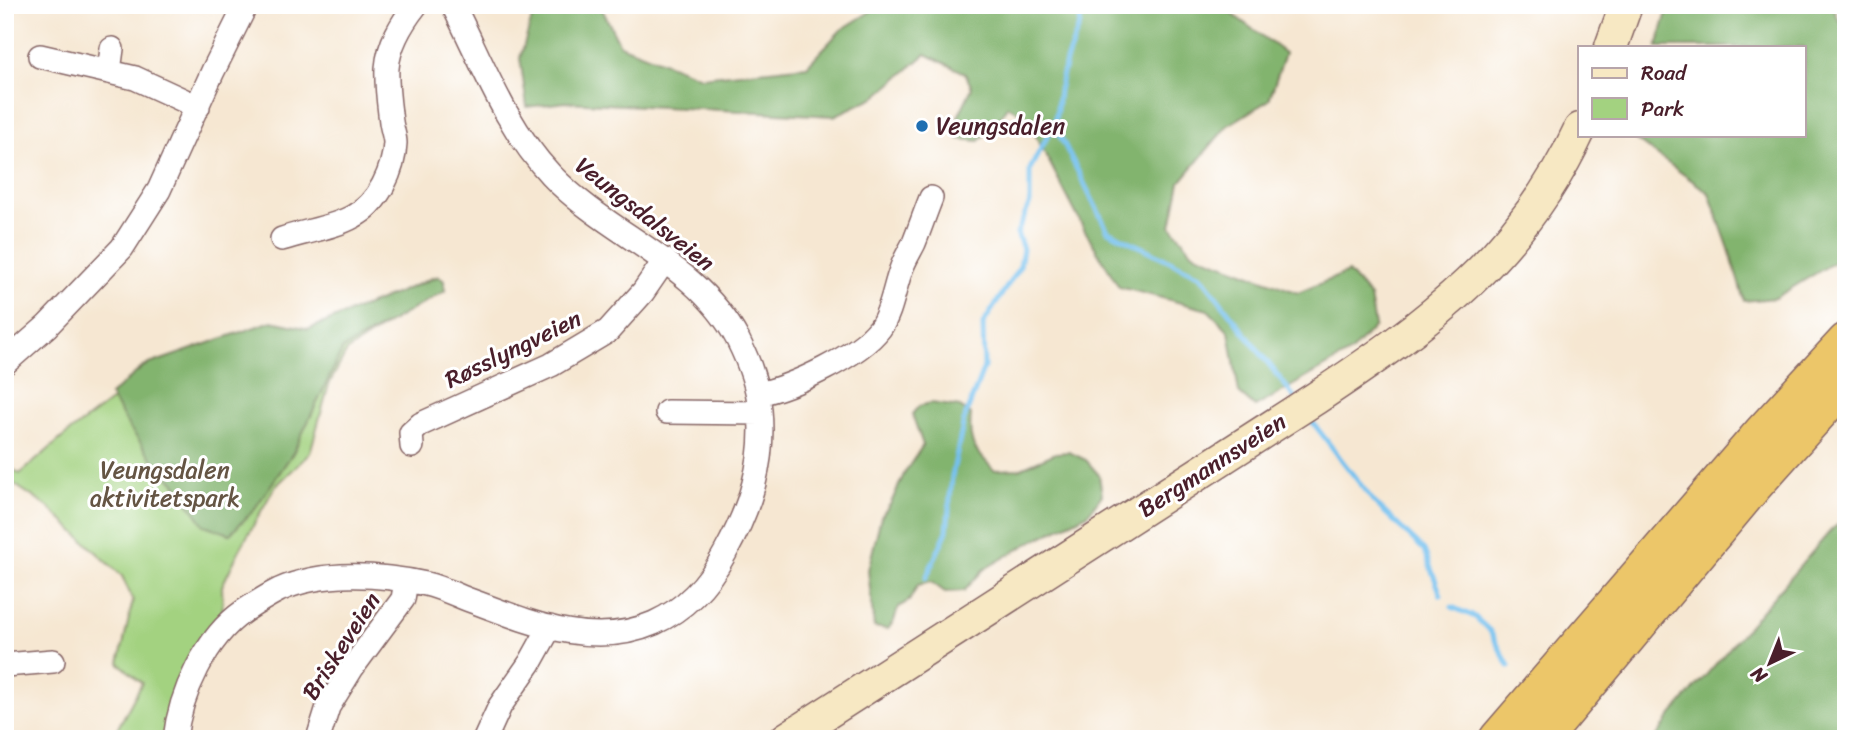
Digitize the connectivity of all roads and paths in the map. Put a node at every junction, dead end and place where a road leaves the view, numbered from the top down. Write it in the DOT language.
graph roads {
  1 [pos="246,5"];
  2 [pos="416,5"];
  3 [pos="453,5"];
  4 [pos="1626,5"];
  5 [pos="1611,46"];
  6 [pos="40,57"];
  7 [pos="198,107"];
  8 [pos="1578,133"];
  9 [pos="931,198"];
  10 [pos="282,239"];
  11 [pos="665,260"];
  12 [pos="1846,342"];
  13 [pos="5,363"];
  14 [pos="1846,382"];
  15 [pos="759,404"];
  16 [pos="667,412"];
  17 [pos="412,446"];
  18 [pos="406,581"];
  19 [pos="550,627"];
  20 [pos="52,661"];
  21 [pos="5,664"];
  22 [pos="175,739"];
  23 [pos="318,739"];
  24 [pos="485,739"];
  25 [pos="786,739"];
  26 [pos="1498,739"];
  27 [pos="1542,739"];
  1 -- 7 [label="street"];
  2 -- 10 [label="street"];
  3 -- 11 [label="street, Veungsdalsveien"];
  4 -- 5 [label="main road"];
  6 -- 7 [label="street"];
  7 -- 13 [label="street"];
  8 -- 25 [label="main road, Bergmannsveien"];
  9 -- 15 [label="street"];
  11 -- 15 [label="street, Veungsdalsveien"];
  11 -- 17 [label="street, Røsslyngveien"];
  12 -- 26 [label="highway"];
  14 -- 27 [label="highway"];
  15 -- 16 [label="street"];
  15 -- 19 [label="street, Veungsdalsveien"];
  18 -- 19 [label="street, Veungsdalsveien"];
  18 -- 22 [label="street, Veungsdalsveien"];
  18 -- 23 [label="street, Briskeveien"];
  19 -- 24 [label="street"];
  20 -- 21 [label="street"];
}
